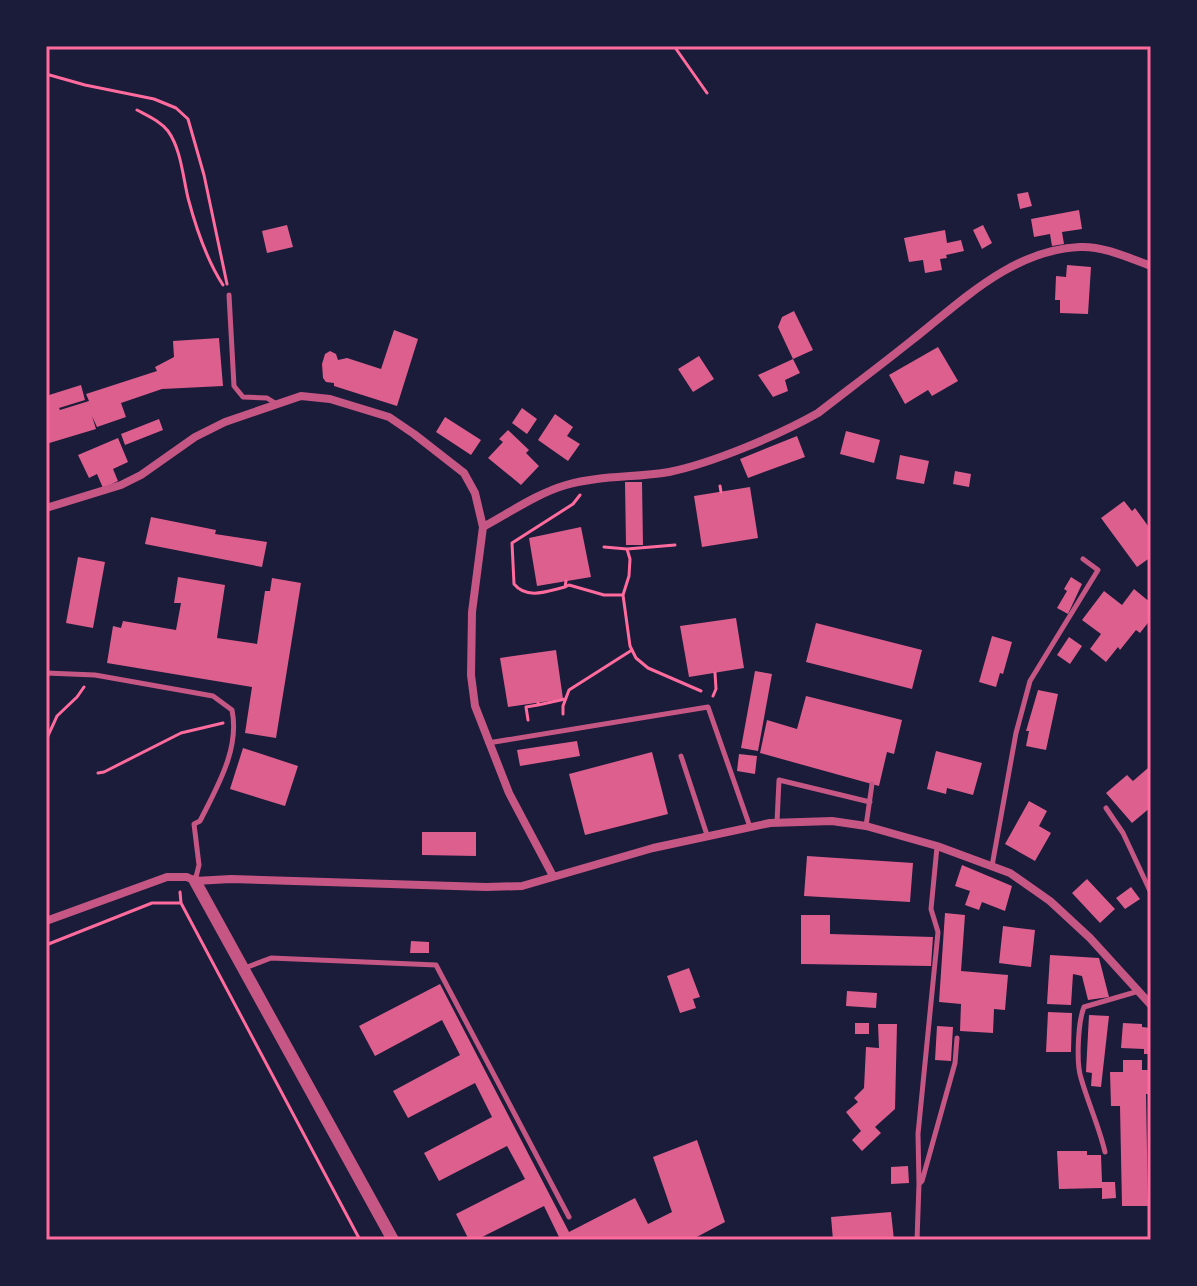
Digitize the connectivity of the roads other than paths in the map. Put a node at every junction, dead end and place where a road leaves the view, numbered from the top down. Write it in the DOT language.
graph roads {
  1 [pos="1151,266"];
  2 [pos="229,295"];
  3 [pos="275,403"];
  4 [pos="46,508"];
  5 [pos="483,527"];
  6 [pos="1083,559"];
  7 [pos="46,673"];
  8 [pos="488,743"];
  9 [pos="681,756"];
  10 [pos="872,784"];
  11 [pos="870,802"];
  12 [pos="1106,808"];
  13 [pos="777,822"];
  14 [pos="866,826"];
  15 [pos="750,827"];
  16 [pos="707,835"];
  17 [pos="937,846"];
  18 [pos="992,866"];
  19 [pos="553,876"];
  20 [pos="195,881"];
  21 [pos="1151,893"];
  22 [pos="46,921"];
  23 [pos="244,969"];
  24 [pos="1139,991"];
  25 [pos="1151,1005"];
  26 [pos="957,1038"];
  27 [pos="1105,1152"];
  28 [pos="919,1184"];
  29 [pos="569,1217"];
  30 [pos="393,1240"];
  31 [pos="917,1240"];
  1 -- 5 [label="street"];
  2 -- 3 [label="lane"];
  3 -- 4 [label="street"];
  3 -- 5 [label="street"];
  5 -- 8 [label="street"];
  6 -- 18 [label="lane"];
  7 -- 20 [label="lane"];
  8 -- 15 [label="lane"];
  8 -- 19 [label="street"];
  9 -- 16 [label="lane"];
  10 -- 11 [label="lane"];
  11 -- 13 [label="lane"];
  11 -- 14 [label="lane"];
  12 -- 21 [label="lane"];
  13 -- 14 [label="street"];
  13 -- 15 [label="street"];
  14 -- 17 [label="street"];
  15 -- 16 [label="street"];
  16 -- 19 [label="street"];
  17 -- 18 [label="street"];
  17 -- 28 [label="lane"];
  18 -- 24 [label="street"];
  19 -- 20 [label="street"];
  20 -- 22 [label="street"];
  20 -- 23 [label="street"];
  23 -- 29 [label="lane"];
  23 -- 30 [label="street"];
  24 -- 25 [label="street"];
  24 -- 27 [label="lane"];
  26 -- 28 [label="lane"];
  28 -- 31 [label="lane"];
}
